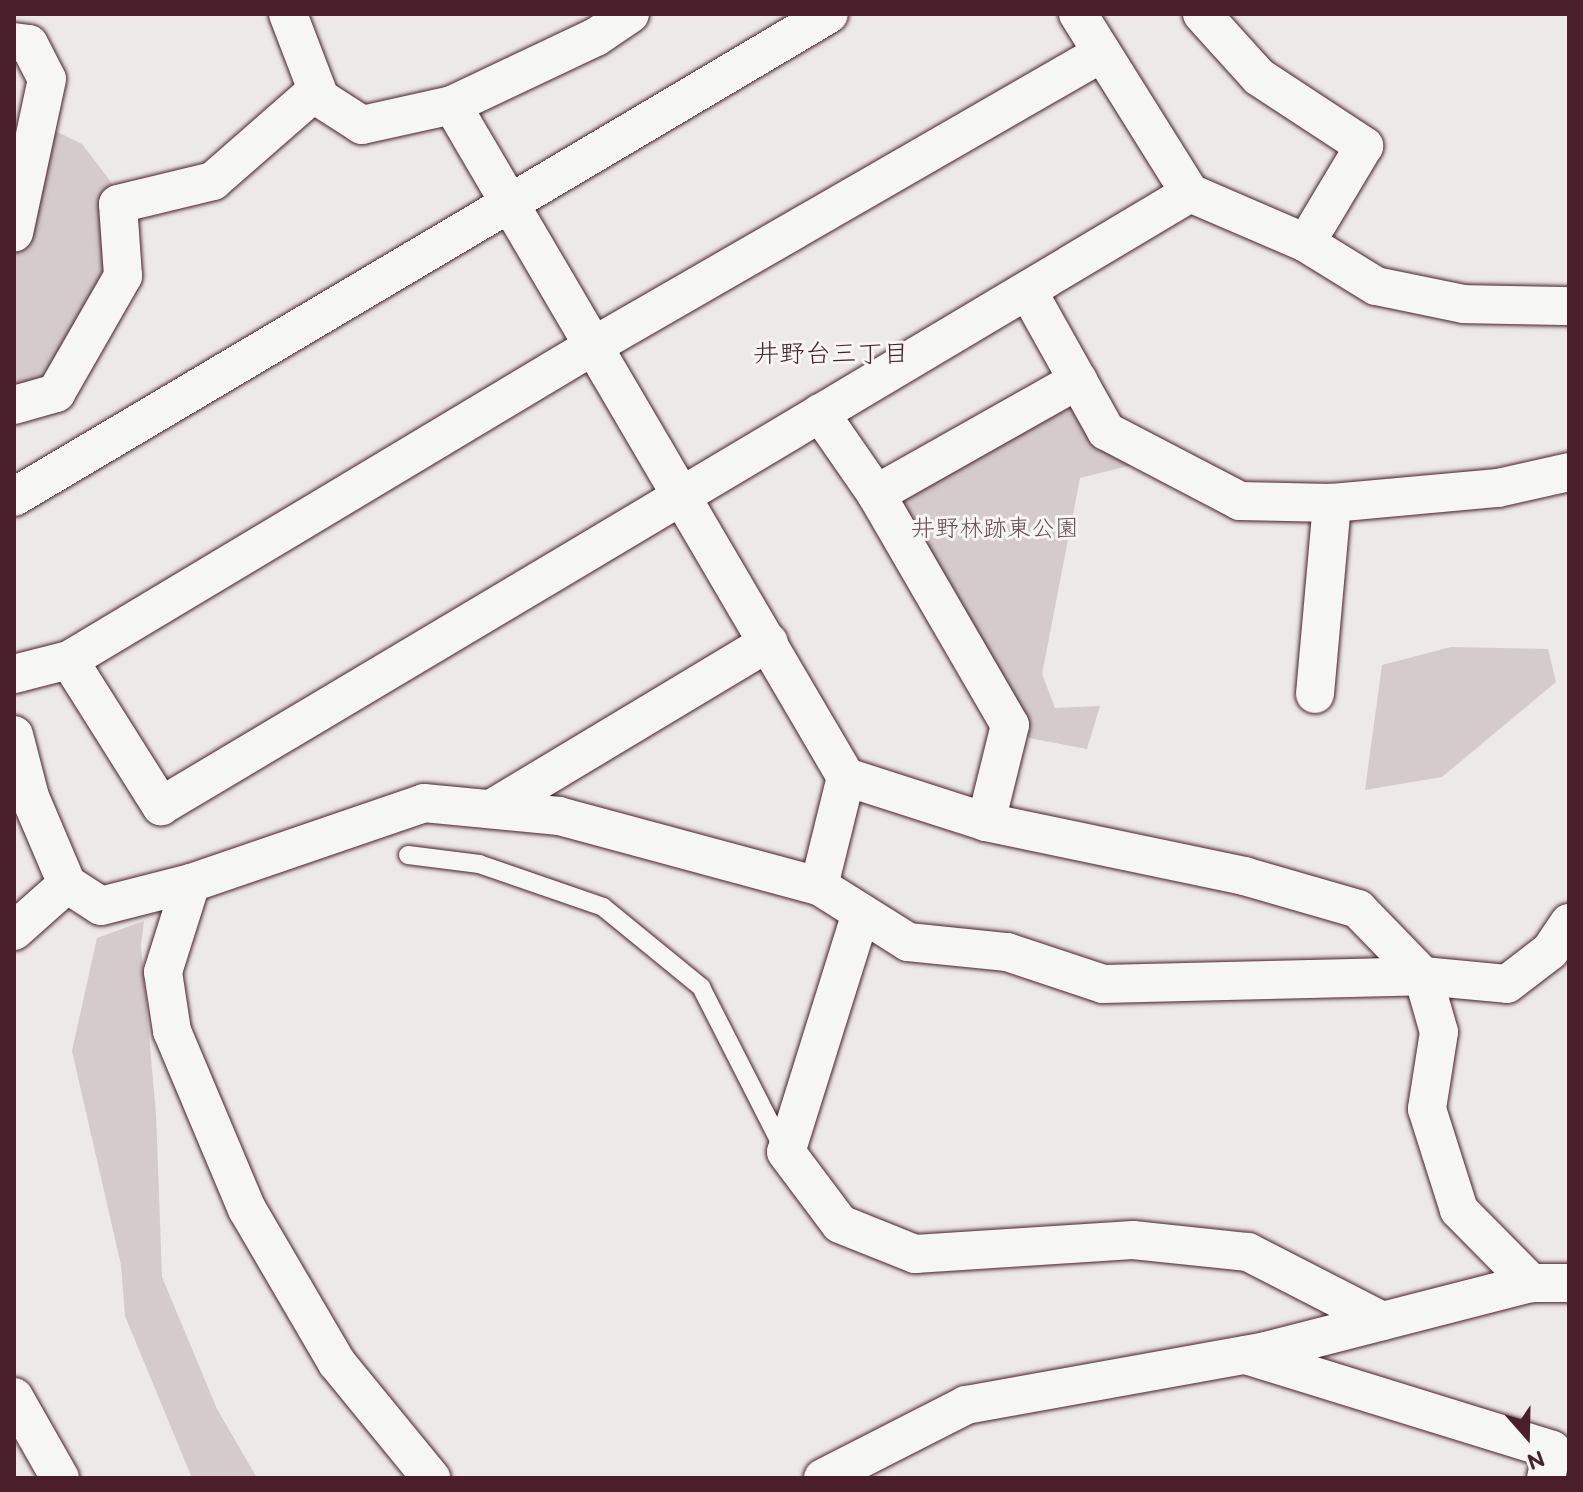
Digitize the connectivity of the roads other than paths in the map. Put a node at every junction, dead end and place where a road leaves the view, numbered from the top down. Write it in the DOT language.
graph roads {
  1 [pos="288,14"];
  2 [pos="630,14"];
  3 [pos="829,14"];
  4 [pos="1078,14"];
  5 [pos="1202,14"];
  6 [pos="14,42"];
  7 [pos="1102,53"];
  8 [pos="317,90"];
  9 [pos="452,105"];
  10 [pos="1190,193"];
  11 [pos="508,202"];
  12 [pos="14,233"];
  13 [pos="1306,243"];
  14 [pos="1029,293"];
  15 [pos="1569,306"];
  16 [pos="595,345"];
  17 [pos="1078,380"];
  18 [pos="14,405"];
  19 [pos="820,413"];
  20 [pos="1569,472"];
  21 [pos="685,494"];
  22 [pos="876,494"];
  23 [pos="14,497"];
  24 [pos="1332,503"];
  25 [pos="769,642"];
  26 [pos="69,660"];
  27 [pos="14,674"];
  28 [pos="1315,694"];
  29 [pos="14,735"];
  30 [pos="846,777"];
  31 [pos="491,809"];
  32 [pos="986,822"];
  33 [pos="408,855"];
  34 [pos="191,883"];
  35 [pos="67,884"];
  36 [pos="819,886"];
  37 [pos="861,913"];
  38 [pos="20,919"];
  39 [pos="1569,923"];
  40 [pos="1423,976"];
  41 [pos="786,1152"];
  42 [pos="1531,1283"];
  43 [pos="1569,1283"];
  44 [pos="1382,1321"];
  45 [pos="1240,1353"];
  46 [pos="14,1397"];
  47 [pos="60,1478"];
  48 [pos="431,1478"];
  49 [pos="823,1478"];
  50 [pos="1546,1478"];
  1 -- 8 [label="street"];
  2 -- 9 [label="street"];
  3 -- 11 [label="street"];
  4 -- 7 [label="street"];
  5 -- 13 [label="street"];
  6 -- 12 [label="street"];
  7 -- 10 [label="street"];
  7 -- 16 [label="street"];
  8 -- 9 [label="street"];
  8 -- 18 [label="street"];
  9 -- 11 [label="street"];
  10 -- 13 [label="street"];
  10 -- 14 [label="street"];
  11 -- 16 [label="street"];
  11 -- 23 [label="street"];
  13 -- 15 [label="street"];
  14 -- 17 [label="street"];
  14 -- 19 [label="street"];
  16 -- 21 [label="street"];
  16 -- 26 [label="street"];
  17 -- 22 [label="street"];
  17 -- 24 [label="street"];
  19 -- 21 [label="street"];
  19 -- 22 [label="street"];
  20 -- 24 [label="street"];
  21 -- 25 [label="street"];
  21 -- 26 [label="street"];
  22 -- 32 [label="street"];
  24 -- 28 [label="street"];
  25 -- 30 [label="street"];
  25 -- 31 [label="street"];
  26 -- 27 [label="street"];
  29 -- 35 [label="street"];
  30 -- 32 [label="street"];
  30 -- 36 [label="street"];
  31 -- 34 [label="street"];
  31 -- 36 [label="street"];
  32 -- 40 [label="street"];
  33 -- 41 [label="lane"];
  34 -- 35 [label="street"];
  34 -- 48 [label="street"];
  35 -- 38 [label="street"];
  36 -- 37 [label="street"];
  37 -- 40 [label="street"];
  37 -- 41 [label="street"];
  39 -- 40 [label="street"];
  40 -- 42 [label="street"];
  41 -- 44 [label="street"];
  42 -- 43 [label="street"];
  42 -- 44 [label="street"];
  44 -- 45 [label="street"];
  45 -- 49 [label="street"];
  45 -- 50 [label="street"];
  46 -- 47 [label="street"];
}
